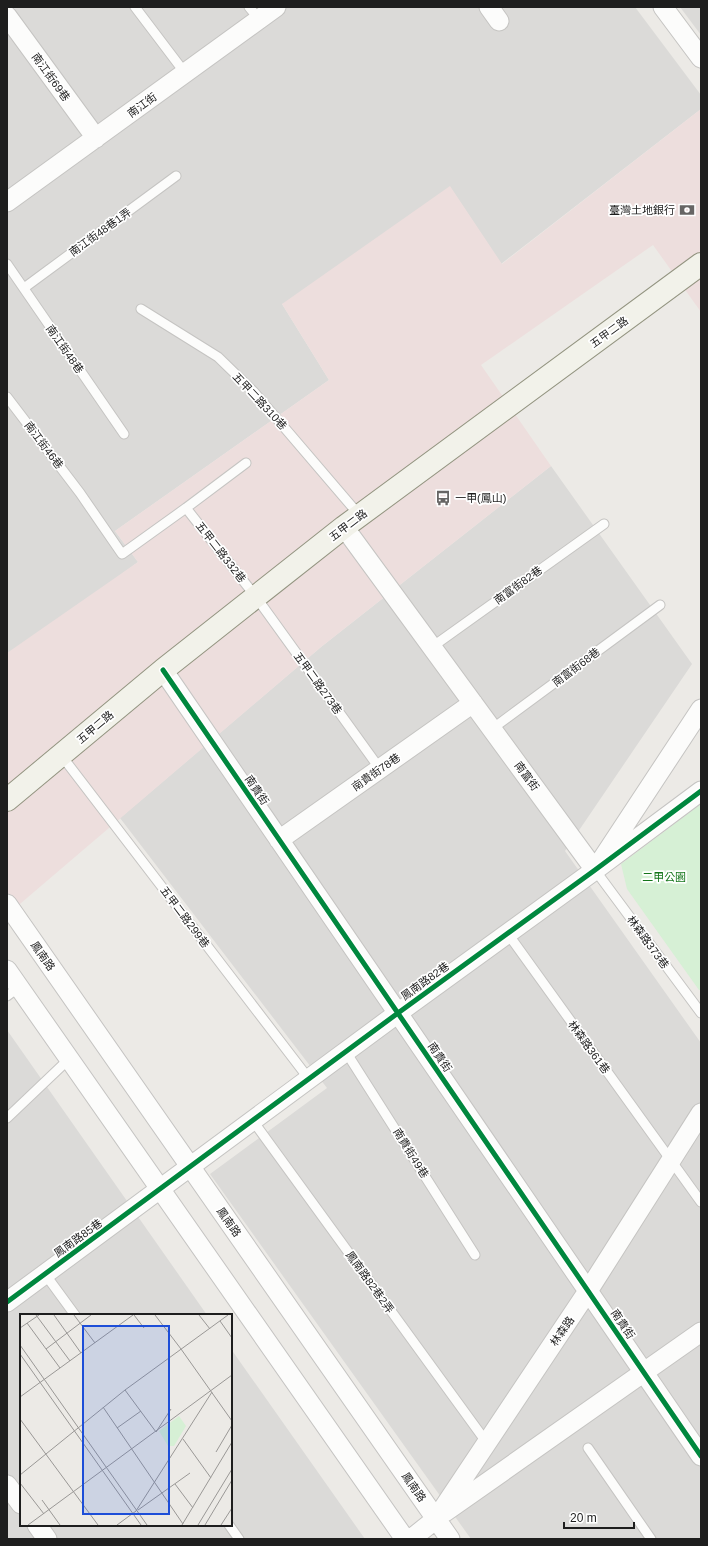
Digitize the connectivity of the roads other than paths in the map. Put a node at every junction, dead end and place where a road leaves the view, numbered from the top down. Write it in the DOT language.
graph roads {
  1 [pos="135,7"];
  2 [pos="276,7"];
  3 [pos="663,7"];
  4 [pos="254,13"];
  5 [pos="7,16"];
  6 [pos="701,58"];
  7 [pos="185,73"];
  8 [pos="96,138"];
  9 [pos="176,176"];
  10 [pos="7,202"];
  11 [pos="7,264"];
  12 [pos="701,264"];
  13 [pos="24,288"];
  14 [pos="141,309"];
  15 [pos="7,397"];
  16 [pos="124,434"];
  17 [pos="246,463"];
  18 [pos="186,508"];
  19 [pos="352,522"];
  20 [pos="604,524"];
  21 [pos="256,597"];
  22 [pos="660,605"];
  23 [pos="432,647"];
  24 [pos="163,670"];
  25 [pos="473,704"];
  26 [pos="701,709"];
  27 [pos="492,729"];
  28 [pos="61,755"];
  29 [pos="380,769"];
  30 [pos="701,791"];
  31 [pos="7,800"];
  32 [pos="279,840"];
  33 [pos="595,870"];
  34 [pos="7,904"];
  35 [pos="508,934"];
  36 [pos="7,970"];
  37 [pos="13,992"];
  38 [pos="398,1013"];
  39 [pos="701,1013"];
  40 [pos="346,1052"];
  41 [pos="69,1059"];
  42 [pos="309,1079"];
  43 [pos="701,1113"];
  44 [pos="7,1118"];
  45 [pos="253,1121"];
  46 [pos="671,1161"];
  47 [pos="190,1167"];
  48 [pos="160,1189"];
  49 [pos="701,1202"];
  50 [pos="475,1255"];
  51 [pos="45,1274"];
  52 [pos="588,1291"];
  53 [pos="7,1302"];
  54 [pos="74,1314"];
  55 [pos="701,1332"];
  56 [pos="644,1372"];
  57 [pos="487,1443"];
  58 [pos="588,1448"];
  59 [pos="701,1456"];
  60 [pos="7,1484"];
  61 [pos="20,1503"];
  62 [pos="436,1518"];
  63 [pos="38,1526"];
  64 [pos="230,1526"];
  65 [pos="47,1539"];
  66 [pos="239,1539"];
  67 [pos="406,1539"];
  68 [pos="411,1539"];
  69 [pos="450,1539"];
  70 [pos="651,1539"];
  1 -- 7 [label="lane"];
  2 -- 4 [label="street, 南江街"];
  3 -- 6 [label="street"];
  4 -- 7 [label="street, 南江街"];
  5 -- 8 [label="street, 南江街69巷"];
  7 -- 8 [label="street, 南江街"];
  8 -- 10 [label="street, 南江街"];
  9 -- 13 [label="lane, 南江街48巷1弄"];
  11 -- 13 [label="lane, 南江街48巷"];
  12 -- 19 [label="main road, 五甲二路"];
  13 -- 16 [label="lane, 南江街48巷"];
  14 -- 19 [label="lane, 五甲二路310巷"];
  15 -- 18 [label="lane, 南江街46巷"];
  17 -- 18 [label="lane"];
  18 -- 21 [label="lane, 五甲二路332巷"];
  19 -- 21 [label="main road, 五甲二路"];
  19 -- 23 [label="street, 南富街"];
  20 -- 23 [label="lane, 南富街82巷"];
  21 -- 24 [label="main road, 五甲二路"];
  21 -- 29 [label="lane, 五甲二路273巷"];
  22 -- 27 [label="lane, 南富街68巷"];
  23 -- 25 [label="street, 南富街"];
  24 -- 28 [label="main road, 五甲二路"];
  24 -- 32 [label="street, 南貴街"];
  25 -- 27 [label="street, 南富街"];
  25 -- 29 [label="street, 南貴街78巷"];
  26 -- 33 [label="street"];
  27 -- 33 [label="street, 南富街"];
  28 -- 31 [label="main road, 五甲二路"];
  28 -- 42 [label="lane, 五甲二路299巷"];
  29 -- 32 [label="street, 南貴街78巷"];
  30 -- 33 [label="street, 鳳南路82巷"];
  32 -- 38 [label="street, 南貴街"];
  33 -- 35 [label="street, 鳳南路82巷"];
  33 -- 39 [label="lane, 林森路373巷"];
  34 -- 47 [label="street, 鳳南路"];
  35 -- 38 [label="street, 鳳南路82巷"];
  35 -- 46 [label="lane, 林森路361巷"];
  36 -- 37 [label="street"];
  37 -- 41 [label="street"];
  38 -- 40 [label="street, 鳳南路82巷"];
  38 -- 52 [label="street, 南貴街"];
  40 -- 42 [label="street, 鳳南路82巷"];
  40 -- 50 [label="lane, 南貴街49巷"];
  41 -- 44 [label="lane"];
  41 -- 48 [label="street"];
  42 -- 45 [label="street, 鳳南路82巷"];
  43 -- 46 [label="street, 林森路"];
  45 -- 47 [label="street, 鳳南路82巷"];
  45 -- 57 [label="lane, 鳳南路82巷2弄"];
  46 -- 49 [label="lane, 林森路361巷"];
  46 -- 52 [label="street, 林森路"];
  47 -- 48 [label="street, 鳳南路82巷"];
  47 -- 62 [label="street, 鳳南路"];
  48 -- 51 [label="street, 鳳南路85巷"];
  48 -- 67 [label="street"];
  51 -- 53 [label="street, 鳳南路85巷"];
  51 -- 54 [label="lane"];
  52 -- 56 [label="street, 南貴街"];
  52 -- 57 [label="street, 林森路"];
  55 -- 56 [label="street"];
  56 -- 59 [label="street, 南貴街"];
  56 -- 62 [label="street"];
  57 -- 62 [label="street, 林森路"];
  58 -- 70 [label="lane"];
  60 -- 61 [label="street"];
  62 -- 68 [label="street, 林森路"];
  62 -- 69 [label="street, 鳳南路"];
  63 -- 65 [label="street"];
  64 -- 66 [label="lane"];
}
